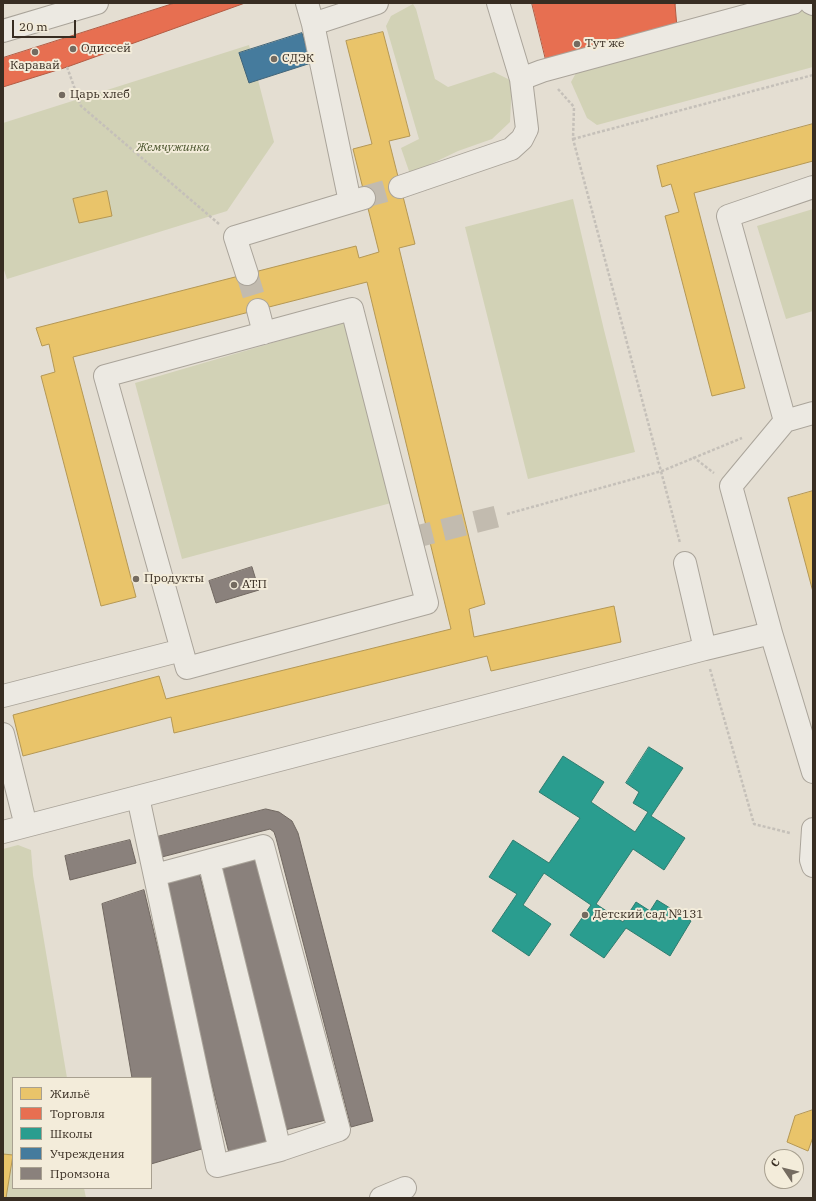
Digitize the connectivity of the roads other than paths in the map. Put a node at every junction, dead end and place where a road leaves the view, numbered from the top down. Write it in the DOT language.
graph roads {
  1 [pos="97,3"];
  2 [pos="307,3"];
  3 [pos="377,3"];
  4 [pos="498,3"];
  5 [pos="793,3"];
  6 [pos="313,24"];
  7 [pos="3,31"];
  8 [pos="521,79"];
  9 [pos="400,187"];
  10 [pos="813,187"];
  11 [pos="248,274"];
  12 [pos="258,310"];
  13 [pos="264,333"];
  14 [pos="813,413"];
  15 [pos="785,420"];
  16 [pos="685,563"];
  17 [pos="771,633"];
  18 [pos="705,649"];
  19 [pos="182,650"];
  20 [pos="3,696"];
  21 [pos="3,734"];
  22 [pos="813,772"];
  23 [pos="138,797"];
  24 [pos="26,826"];
  25 [pos="813,829"];
  26 [pos="3,832"];
  27 [pos="209,861"];
  28 [pos="812,863"];
  29 [pos="155,875"];
  30 [pos="280,1150"];
  31 [pos="405,1188"];
  32 [pos="381,1198"];
  1 -- 7 [label="lane"];
  2 -- 6 [label="lane"];
  3 -- 6 [label="lane"];
  4 -- 8 [label="lane"];
  5 -- 8 [label="lane"];
  6 -- 11 [label="lane"];
  8 -- 9 [label="lane"];
  10 -- 15 [label="lane"];
  12 -- 13 [label="lane"];
  13 -- 19 [label="lane"];
  13 -- 19 [label="lane"];
  14 -- 15 [label="lane"];
  15 -- 17 [label="lane"];
  16 -- 18 [label="lane"];
  17 -- 18 [label="lane"];
  17 -- 22 [label="lane"];
  18 -- 23 [label="lane"];
  19 -- 20 [label="lane"];
  21 -- 24 [label="lane"];
  23 -- 24 [label="lane"];
  23 -- 29 [label="lane"];
  24 -- 26 [label="lane"];
  25 -- 28 [label="lane"];
  27 -- 29 [label="lane"];
  27 -- 30 [label="lane"];
  27 -- 30 [label="lane"];
  29 -- 30 [label="lane"];
  31 -- 32 [label="lane"];
}
